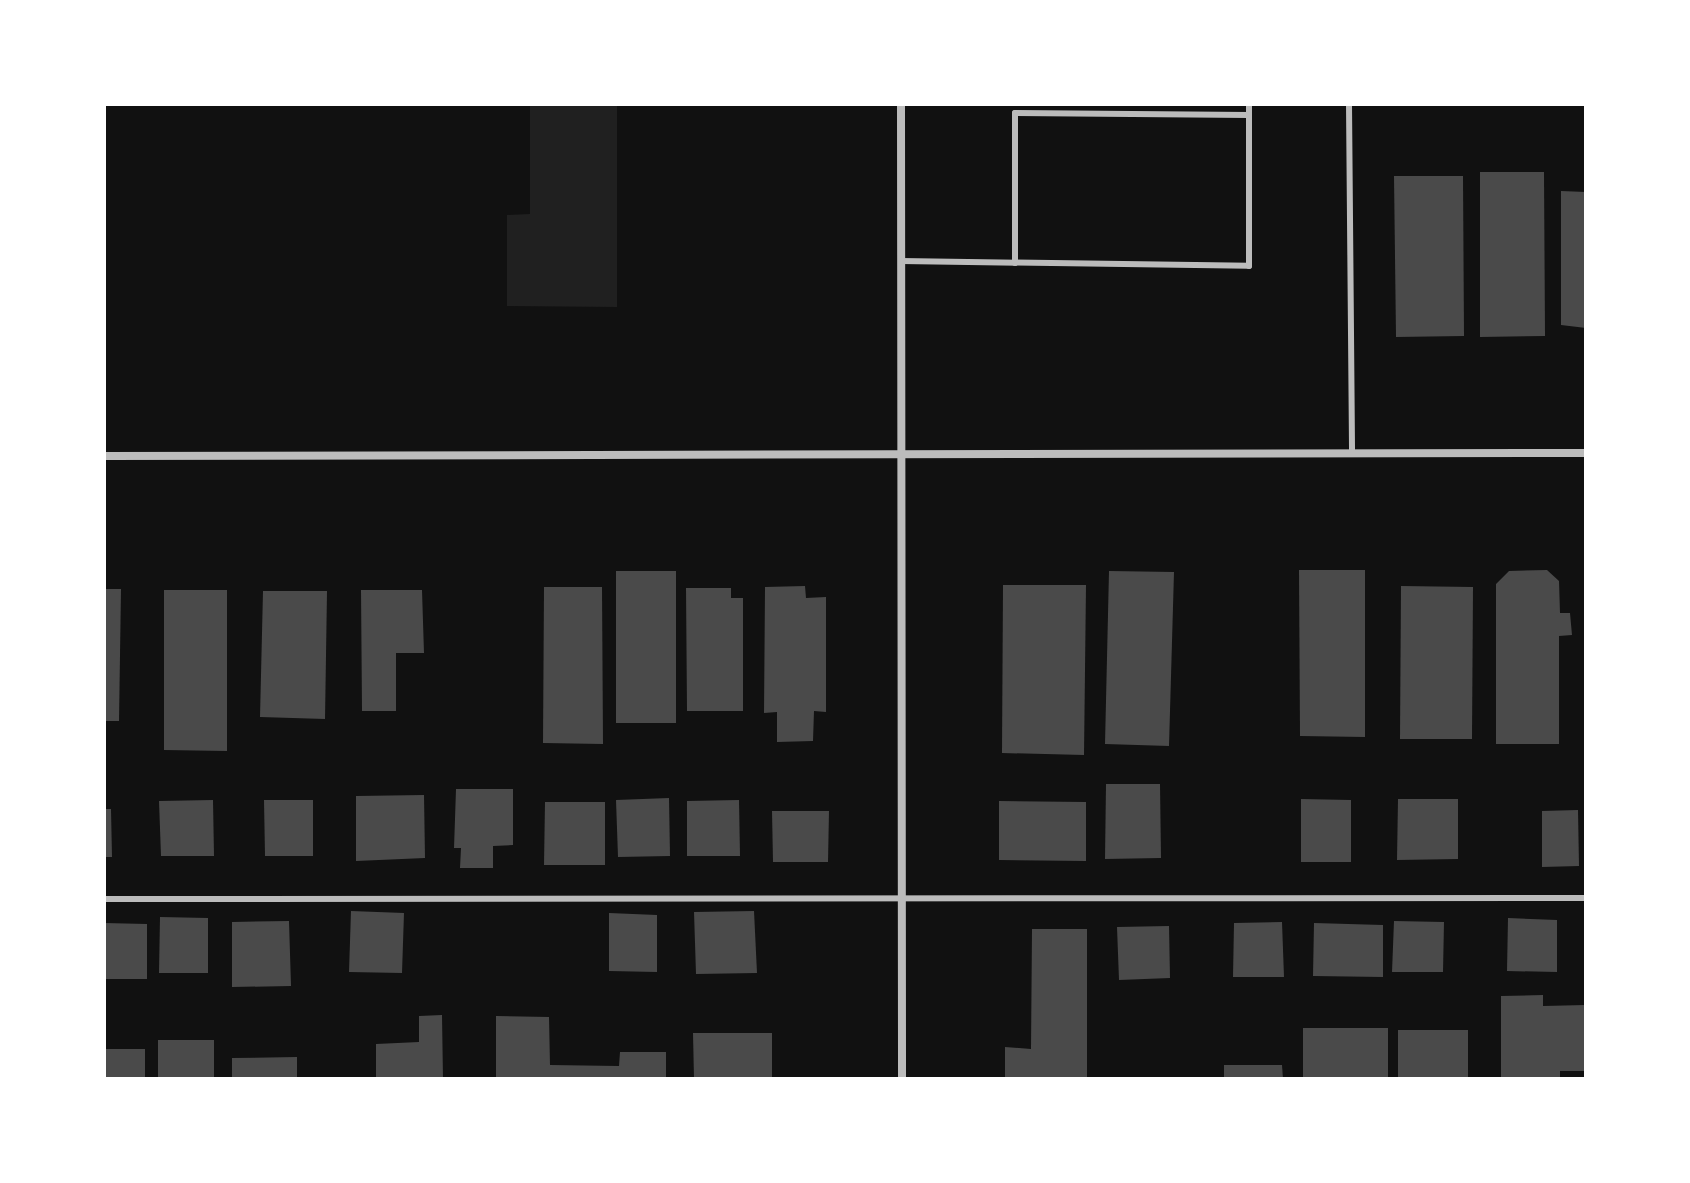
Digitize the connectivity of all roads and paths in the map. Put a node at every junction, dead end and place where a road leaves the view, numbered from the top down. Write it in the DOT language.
graph roads {
  1 [pos="901,104"];
  2 [pos="1249,104"];
  3 [pos="1349,104"];
  4 [pos="1249,115"];
  5 [pos="901,261"];
  6 [pos="1015,263"];
  7 [pos="1352,453"];
  8 [pos="1586,453"];
  9 [pos="901,455"];
  10 [pos="104,456"];
  11 [pos="902,898"];
  12 [pos="1586,898"];
  13 [pos="104,899"];
  14 [pos="902,1079"];
  1 -- 5 [label="street"];
  2 -- 4 [label="lane"];
  3 -- 7 [label="lane"];
  4 -- 6 [label="lane"];
  4 -- 6 [label="lane"];
  5 -- 6 [label="lane"];
  5 -- 9 [label="street"];
  7 -- 8 [label="street"];
  7 -- 9 [label="street"];
  9 -- 10 [label="street"];
  9 -- 11 [label="street"];
  11 -- 12 [label="lane"];
  11 -- 13 [label="lane"];
  11 -- 14 [label="street"];
}
